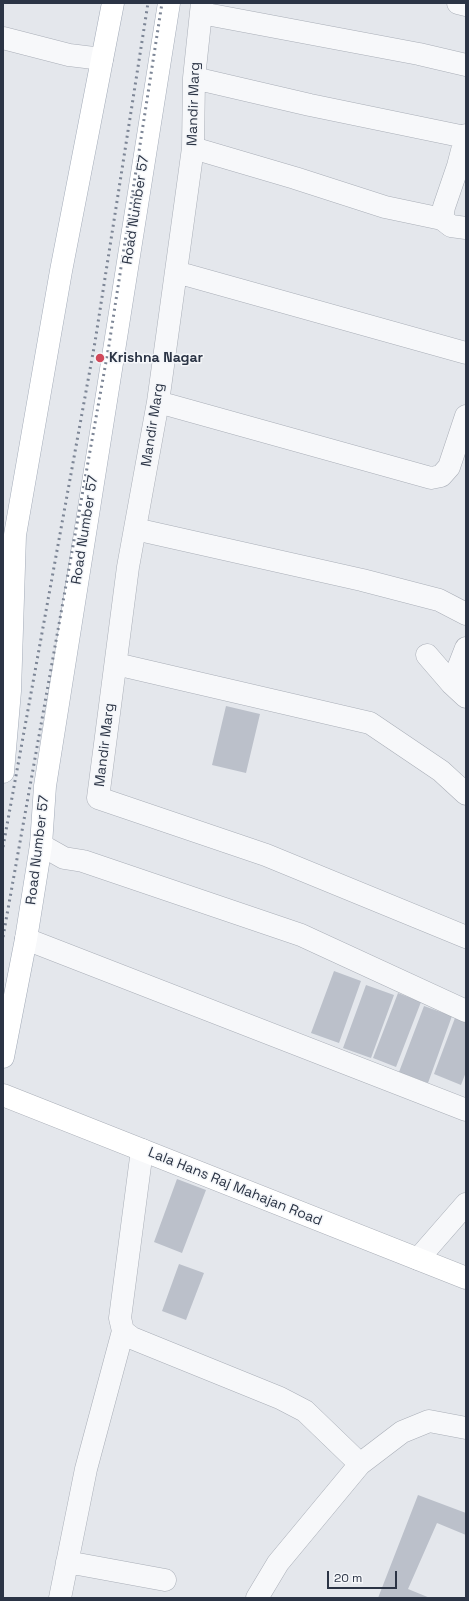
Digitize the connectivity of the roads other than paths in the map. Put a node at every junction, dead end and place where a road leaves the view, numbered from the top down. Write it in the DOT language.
graph roads {
  1 [pos="113,3"];
  2 [pos="169,3"];
  3 [pos="458,3"];
  4 [pos="466,5"];
  5 [pos="202,8"];
  6 [pos="3,38"];
  7 [pos="102,59"];
  8 [pos="466,65"];
  9 [pos="194,78"];
  10 [pos="466,136"];
  11 [pos="193,148"];
  12 [pos="442,219"];
  13 [pos="466,228"];
  14 [pos="176,272"];
  15 [pos="466,353"];
  16 [pos="158,402"];
  17 [pos="466,416"];
  18 [pos="135,529"];
  19 [pos="466,614"];
  20 [pos="466,648"];
  21 [pos="427,655"];
  22 [pos="116,664"];
  23 [pos="6,690"];
  24 [pos="459,690"];
  25 [pos="3,772"];
  26 [pos="466,794"];
  27 [pos="41,844"];
  28 [pos="466,937"];
  29 [pos="26,938"];
  30 [pos="466,1011"];
  31 [pos="3,1057"];
  32 [pos="3,1095"];
  33 [pos="466,1110"];
  34 [pos="142,1150"];
  35 [pos="466,1204"];
  36 [pos="418,1259"];
  37 [pos="466,1278"];
  38 [pos="123,1331"];
  39 [pos="466,1428"];
  40 [pos="360,1464"];
  41 [pos="67,1562"];
  42 [pos="165,1580"];
  43 [pos="60,1598"];
  44 [pos="257,1598"];
  1 -- 7 [label="main road"];
  2 -- 27 [label="main road, Road Number 57"];
  3 -- 4 [label="street"];
  5 -- 8 [label="street"];
  5 -- 9 [label="street, Mandir Marg"];
  6 -- 7 [label="street"];
  7 -- 23 [label="main road"];
  9 -- 10 [label="street"];
  9 -- 11 [label="street, Mandir Marg"];
  10 -- 12 [label="street"];
  11 -- 12 [label="street"];
  11 -- 14 [label="street, Mandir Marg"];
  12 -- 13 [label="street"];
  14 -- 15 [label="street"];
  14 -- 16 [label="street, Mandir Marg"];
  16 -- 17 [label="street"];
  16 -- 18 [label="street, Mandir Marg"];
  18 -- 19 [label="street"];
  18 -- 22 [label="street, Mandir Marg"];
  20 -- 24 [label="street"];
  21 -- 24 [label="street"];
  22 -- 26 [label="street"];
  22 -- 28 [label="street, Mandir Marg"];
  23 -- 25 [label="main road"];
  27 -- 29 [label="main road, Road Number 57"];
  27 -- 30 [label="street"];
  29 -- 31 [label="main road, Road Number 57"];
  29 -- 33 [label="street"];
  32 -- 34 [label="main road, Lala Hans Raj Mahajan Road"];
  34 -- 36 [label="main road, Lala Hans Raj Mahajan Road"];
  34 -- 38 [label="street"];
  35 -- 36 [label="street"];
  36 -- 37 [label="main road, Lala Hans Raj Mahajan Road"];
  38 -- 40 [label="street"];
  38 -- 41 [label="street"];
  39 -- 40 [label="street"];
  40 -- 44 [label="street"];
  41 -- 42 [label="street"];
  41 -- 43 [label="street"];
}
